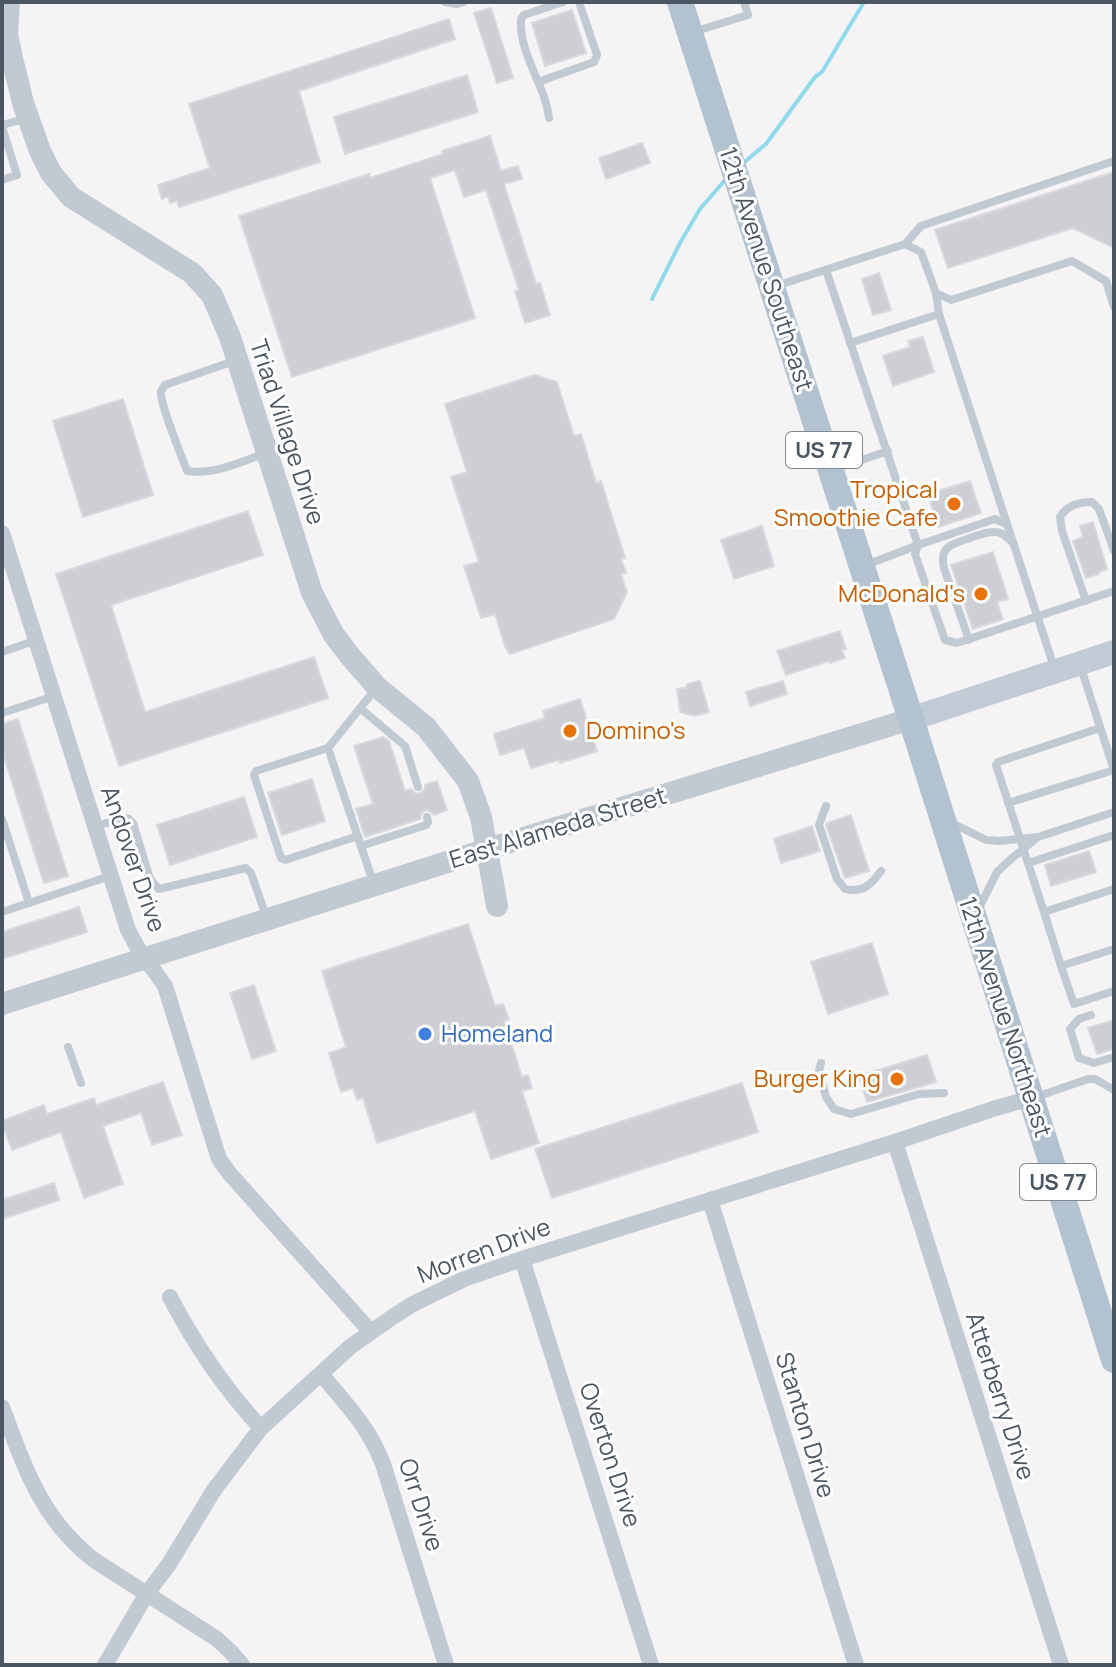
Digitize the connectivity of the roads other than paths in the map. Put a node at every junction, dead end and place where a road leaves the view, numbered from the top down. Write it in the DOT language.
graph roads {
  1 [pos="5,2"];
  2 [pos="445,2"];
  3 [pos="463,2"];
  4 [pos="563,2"];
  5 [pos="579,2"];
  6 [pos="680,2"];
  7 [pos="744,2"];
  8 [pos="690,33"];
  9 [pos="538,82"];
  10 [pos="29,117"];
  11 [pos="549,118"];
  12 [pos="2,126"];
  13 [pos="1114,161"];
  14 [pos="2,180"];
  15 [pos="905,244"];
  16 [pos="826,270"];
  17 [pos="771,287"];
  18 [pos="936,293"];
  19 [pos="1114,307"];
  20 [pos="939,314"];
  21 [pos="850,343"];
  22 [pos="237,360"];
  23 [pos="888,451"];
  24 [pos="267,453"];
  25 [pos="830,470"];
  26 [pos="1007,524"];
  27 [pos="2,533"];
  28 [pos="1013,544"];
  29 [pos="918,545"];
  30 [pos="1114,551"];
  31 [pos="862,567"];
  32 [pos="1114,591"];
  33 [pos="1086,601"];
  34 [pos="1037,617"];
  35 [pos="37,640"];
  36 [pos="969,640"];
  37 [pos="2,652"];
  38 [pos="1114,652"];
  39 [pos="1079,663"];
  40 [pos="1055,671"];
  41 [pos="377,687"];
  42 [pos="55,696"];
  43 [pos="360,708"];
  44 [pos="2,713"];
  45 [pos="911,719"];
  46 [pos="1100,728"];
  47 [pos="328,748"];
  48 [pos="1114,770"];
  49 [pos="418,787"];
  50 [pos="1008,803"];
  51 [pos="826,806"];
  52 [pos="1114,812"];
  53 [pos="943,818"];
  54 [pos="2,819"];
  55 [pos="428,819"];
  56 [pos="95,826"];
  57 [pos="1114,835"];
  58 [pos="358,836"];
  59 [pos="1022,844"];
  60 [pos="361,846"];
  61 [pos="488,849"];
  62 [pos="1028,863"];
  63 [pos="881,871"];
  64 [pos="111,876"];
  65 [pos="374,886"];
  66 [pos="1114,889"];
  67 [pos="29,903"];
  68 [pos="497,906"];
  69 [pos="2,912"];
  70 [pos="1044,912"];
  71 [pos="974,917"];
  72 [pos="268,920"];
  73 [pos="1114,949"];
  74 [pos="144,959"];
  75 [pos="1061,966"];
  76 [pos="1114,991"];
  77 [pos="2,1004"];
  78 [pos="1074,1004"];
  79 [pos="1091,1015"];
  80 [pos="1079,1019"];
  81 [pos="68,1047"];
  82 [pos="1114,1057"];
  83 [pos="821,1063"];
  84 [pos="81,1083"];
  85 [pos="1114,1090"];
  86 [pos="944,1093"];
  87 [pos="1031,1098"];
  88 [pos="895,1142"];
  89 [pos="710,1200"];
  90 [pos="522,1259"];
  91 [pos="170,1297"];
  92 [pos="370,1331"];
  93 [pos="1114,1360"];
  94 [pos="321,1374"];
  95 [pos="2,1407"];
  96 [pos="261,1428"];
  97 [pos="146,1595"];
  98 [pos="105,1665"];
  99 [pos="242,1665"];
  100 [pos="446,1665"];
  101 [pos="651,1665"];
  102 [pos="856,1665"];
  103 [pos="1061,1665"];
  1 -- 10 [label="street, Triad Village Drive"];
  2 -- 3 [label="lane"];
  4 -- 9 [label="lane"];
  5 -- 9 [label="lane"];
  6 -- 8 [label="main road, 12th Avenue Southeast / US 77"];
  7 -- 8 [label="lane"];
  8 -- 17 [label="main road, 12th Avenue Southeast / US 77"];
  9 -- 11 [label="lane"];
  10 -- 12 [label="lane"];
  10 -- 22 [label="street, Triad Village Drive"];
  12 -- 14 [label="lane"];
  13 -- 15 [label="lane"];
  15 -- 16 [label="lane"];
  15 -- 18 [label="lane"];
  16 -- 17 [label="lane"];
  16 -- 21 [label="lane"];
  17 -- 25 [label="main road, 12th Avenue Southeast / US 77"];
  18 -- 19 [label="lane"];
  18 -- 20 [label="lane"];
  20 -- 21 [label="lane"];
  20 -- 26 [label="lane"];
  21 -- 23 [label="lane"];
  22 -- 24 [label="street, Triad Village Drive"];
  22 -- 24 [label="lane"];
  23 -- 25 [label="lane"];
  23 -- 29 [label="lane"];
  24 -- 41 [label="street, Triad Village Drive"];
  25 -- 31 [label="main road, 12th Avenue Southeast / US 77"];
  26 -- 28 [label="lane"];
  26 -- 29 [label="lane"];
  27 -- 35 [label="street, Andover Drive"];
  28 -- 34 [label="lane"];
  28 -- 36 [label="lane"];
  29 -- 31 [label="lane"];
  29 -- 36 [label="lane"];
  30 -- 33 [label="lane"];
  31 -- 45 [label="main road, 12th Avenue Southeast / US 77"];
  32 -- 33 [label="lane"];
  33 -- 34 [label="lane"];
  34 -- 36 [label="lane"];
  34 -- 40 [label="lane"];
  35 -- 37 [label="lane"];
  35 -- 42 [label="street, Andover Drive"];
  38 -- 39 [label="main road, East Alameda Street"];
  39 -- 40 [label="main road, East Alameda Street"];
  39 -- 46 [label="lane"];
  40 -- 45 [label="main road, East Alameda Street"];
  41 -- 43 [label="lane"];
  41 -- 61 [label="street, Triad Village Drive"];
  42 -- 44 [label="lane"];
  42 -- 56 [label="street, Andover Drive"];
  43 -- 47 [label="lane"];
  43 -- 49 [label="lane"];
  45 -- 53 [label="main road, 12th Avenue Northeast / US 77"];
  45 -- 61 [label="street, East Alameda Street"];
  46 -- 48 [label="lane"];
  46 -- 50 [label="lane"];
  47 -- 58 [label="lane"];
  47 -- 58 [label="lane"];
  48 -- 50 [label="lane"];
  50 -- 59 [label="lane"];
  51 -- 63 [label="lane"];
  52 -- 59 [label="lane"];
  53 -- 59 [label="lane"];
  53 -- 71 [label="main road, 12th Avenue Northeast / US 77"];
  54 -- 67 [label="lane"];
  55 -- 60 [label="lane"];
  56 -- 64 [label="street, Andover Drive"];
  56 -- 72 [label="lane"];
  57 -- 62 [label="lane"];
  58 -- 60 [label="lane"];
  59 -- 62 [label="lane"];
  59 -- 71 [label="lane"];
  60 -- 65 [label="lane"];
  61 -- 65 [label="street, East Alameda Street"];
  61 -- 68 [label="street, Triad Village Drive"];
  62 -- 70 [label="lane"];
  64 -- 67 [label="lane"];
  64 -- 74 [label="street, Andover Drive"];
  65 -- 72 [label="street, East Alameda Street"];
  66 -- 70 [label="lane"];
  67 -- 69 [label="lane"];
  70 -- 75 [label="lane"];
  71 -- 87 [label="main road, 12th Avenue Northeast / US 77"];
  72 -- 74 [label="street, East Alameda Street"];
  73 -- 75 [label="lane"];
  74 -- 77 [label="street, East Alameda Street"];
  74 -- 92 [label="street, Andover Drive"];
  75 -- 78 [label="lane"];
  76 -- 78 [label="lane"];
  78 -- 80 [label="lane"];
  79 -- 80 [label="lane"];
  80 -- 82 [label="lane"];
  81 -- 84 [label="lane"];
  83 -- 86 [label="lane"];
  85 -- 87 [label="lane"];
  87 -- 88 [label="street, Morren Drive"];
  87 -- 93 [label="main road, 12th Avenue Northeast / US 77"];
  88 -- 89 [label="street, Morren Drive"];
  88 -- 103 [label="street, Atterberry Drive"];
  89 -- 90 [label="street, Morren Drive"];
  89 -- 102 [label="street, Stanton Drive"];
  90 -- 92 [label="street, Morren Drive"];
  90 -- 101 [label="street, Overton Drive"];
  91 -- 96 [label="street"];
  92 -- 94 [label="street, Morren Drive"];
  94 -- 96 [label="street, Morren Drive"];
  94 -- 100 [label="street, Orr Drive"];
  95 -- 97 [label="street"];
  96 -- 97 [label="street, Morren Drive"];
  97 -- 98 [label="street, Morren Drive"];
  97 -- 99 [label="street"];
}
